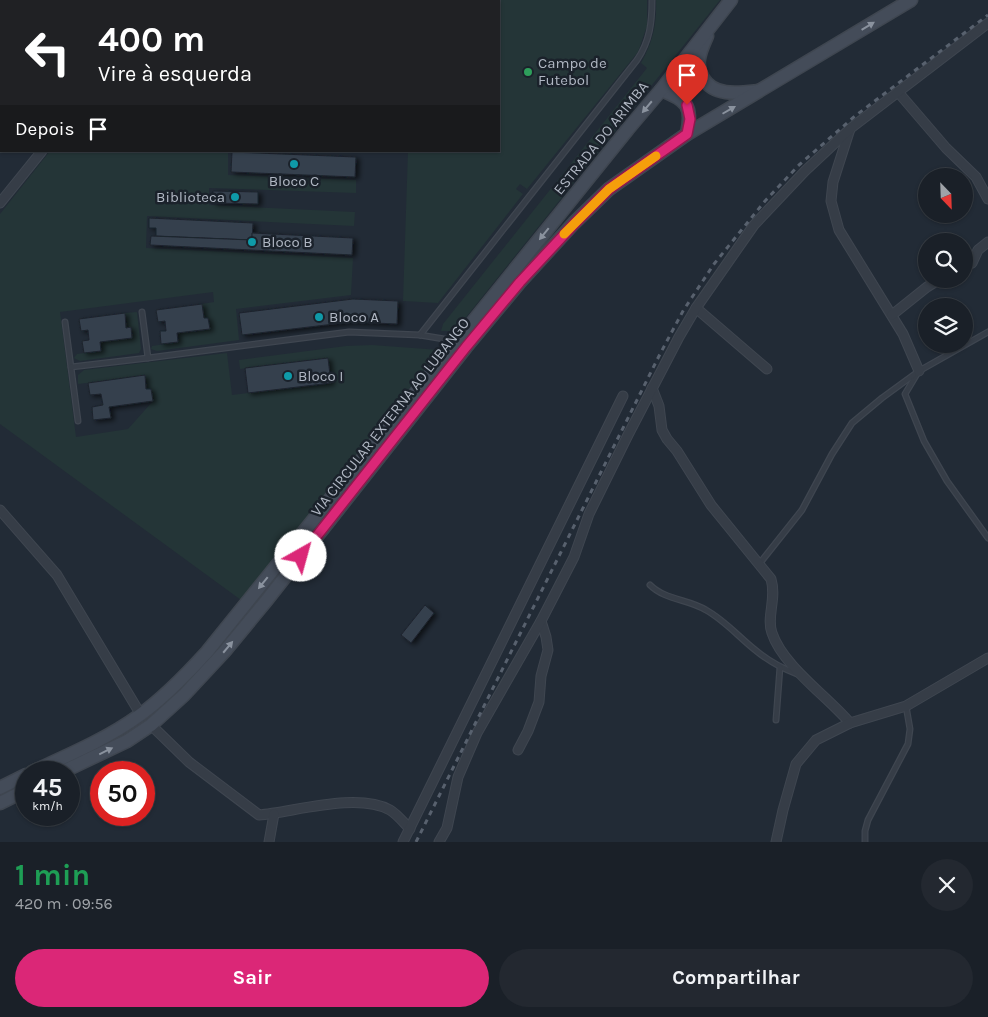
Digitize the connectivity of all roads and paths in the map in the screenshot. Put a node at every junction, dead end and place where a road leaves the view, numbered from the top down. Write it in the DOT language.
graph roads {
  1 [pos="652,0"];
  2 [pos="731,0"];
  3 [pos="911,0"];
  4 [pos="710,26"];
  5 [pos="987,26"];
  6 [pos="661,90"];
  7 [pos="762,91"];
  8 [pos="898,92"];
  9 [pos="851,128"];
  10 [pos="687,134"];
  11 [pos="41,152"];
  12 [pos="988,199"];
  13 [pos="0,203"];
  14 [pos="988,242"];
  15 [pos="973,261"];
  16 [pos="514,272"];
  17 [pos="926,288"];
  18 [pos="696,308"];
  19 [pos="142,312"];
  20 [pos="892,315"];
  21 [pos="65,322"];
  22 [pos="988,332"];
  23 [pos="420,335"];
  24 [pos="458,341"];
  25 [pos="148,358"];
  26 [pos="71,367"];
  27 [pos="767,368"];
  28 [pos="920,370"];
  29 [pos="652,388"];
  30 [pos="623,396"];
  31 [pos="78,421"];
  32 [pos="0,510"];
  33 [pos="988,538"];
  34 [pos="760,563"];
  35 [pos="650,585"];
  36 [pos="541,621"];
  37 [pos="988,658"];
  38 [pos="780,667"];
  39 [pos="803,676"];
  40 [pos="906,706"];
  41 [pos="141,714"];
  42 [pos="776,720"];
  43 [pos="850,723"];
  44 [pos="151,725"];
  45 [pos="518,750"];
  46 [pos="56,761"];
  47 [pos="80,763"];
  48 [pos="15,780"];
  49 [pos="0,788"];
  50 [pos="15,796"];
  51 [pos="0,803"];
  52 [pos="274,814"];
  53 [pos="410,828"];
  54 [pos="269,842"];
  55 [pos="403,842"];
  56 [pos="440,842"];
  57 [pos="776,842"];
  58 [pos="864,842"];
  1 -- 23 [label="lane"];
  2 -- 4 [label="main road, ESTRADA DO ARIMBA"];
  7 -- 3 [label="main road, VIA CIRCULAR EXTERNA AO LUBANGO, one-way"];
  4 -- 6 [label="main road, ESTRADA DO ARIMBA"];
  4 -- 7 [label="main road"];
  5 -- 8 [label="street"];
  6 -- 10 [label="main road"];
  6 -- 16 [label="main road, ESTRADA DO ARIMBA, one-way"];
  10 -- 7 [label="main road, VIA CIRCULAR EXTERNA AO LUBANGO, one-way"];
  8 -- 9 [label="street"];
  8 -- 12 [label="street"];
  9 -- 18 [label="street"];
  9 -- 20 [label="street"];
  44 -- 10 [label="main road, VIA CIRCULAR EXTERNA AO LUBANGO, one-way"];
  11 -- 13 [label="street"];
  14 -- 15 [label="street"];
  16 -- 24 [label="main road, VIA CIRCULAR EXTERNA AO LUBANGO"];
  17 -- 20 [label="street"];
  18 -- 27 [label="street"];
  18 -- 29 [label="street"];
  19 -- 25 [label="lane"];
  20 -- 28 [label="street"];
  21 -- 26 [label="lane"];
  22 -- 28 [label="lane"];
  23 -- 24 [label="lane"];
  23 -- 25 [label="lane"];
  24 -- 41 [label="main road, VIA CIRCULAR EXTERNA AO LUBANGO, one-way"];
  25 -- 26 [label="lane"];
  26 -- 31 [label="lane"];
  28 -- 33 [label="lane"];
  28 -- 34 [label="lane"];
  29 -- 34 [label="street"];
  29 -- 36 [label="street"];
  30 -- 53 [label="street"];
  32 -- 41 [label="street"];
  34 -- 39 [label="street"];
  35 -- 38 [label="lane"];
  36 -- 45 [label="street"];
  36 -- 56 [label="street"];
  37 -- 40 [label="street"];
  38 -- 39 [label="lane"];
  38 -- 42 [label="lane"];
  39 -- 43 [label="street"];
  40 -- 43 [label="street"];
  40 -- 58 [label="lane"];
  41 -- 46 [label="main road, VIA CIRCULAR EXTERNA AO LUBANGO"];
  43 -- 57 [label="street"];
  47 -- 44 [label="main road, VIA CIRCULAR EXTERNA AO LUBANGO, one-way"];
  44 -- 52 [label="street"];
  48 -- 49 [label="main road"];
  50 -- 51 [label="main road"];
  52 -- 53 [label="street"];
  52 -- 54 [label="street"];
  53 -- 55 [label="street"];
}
